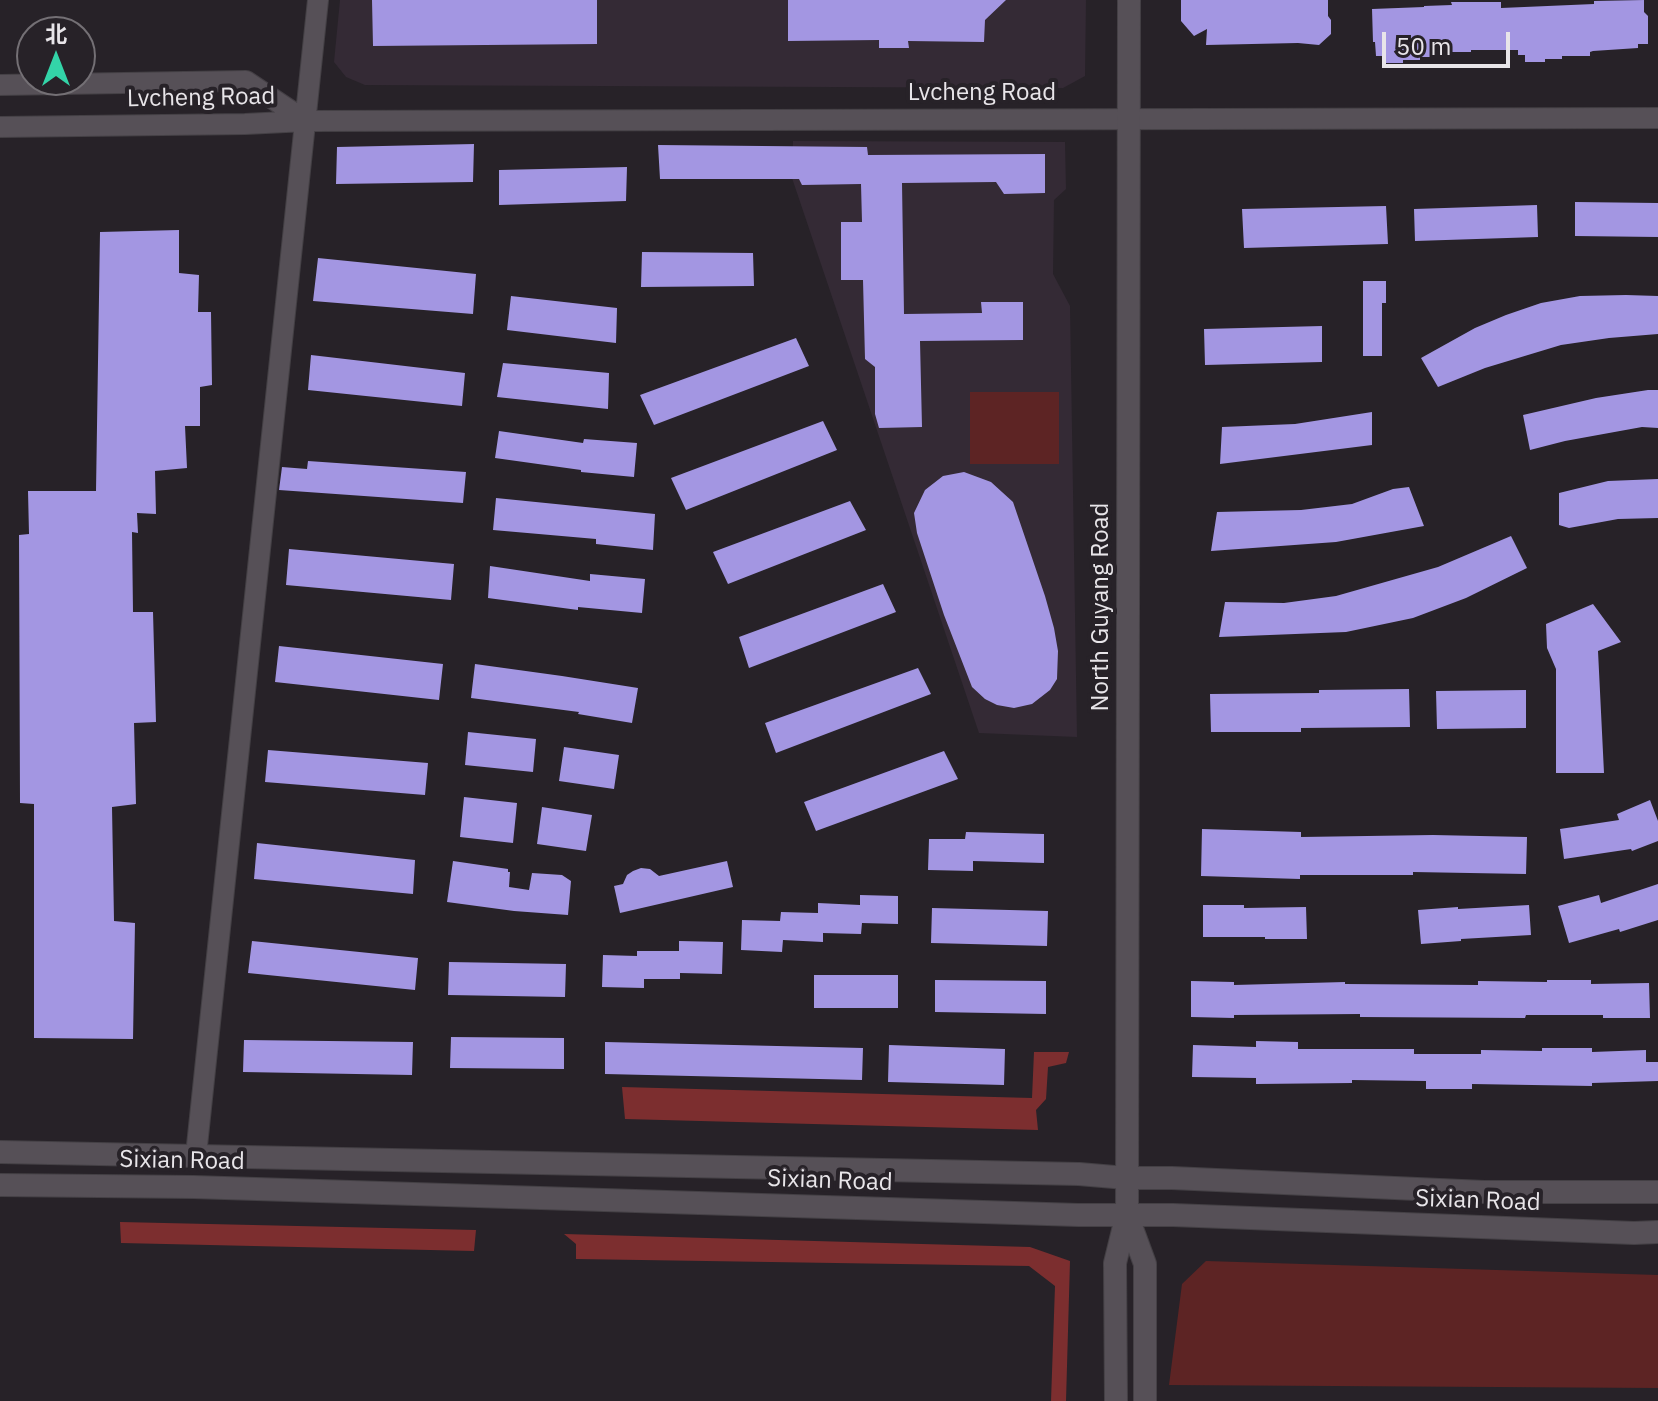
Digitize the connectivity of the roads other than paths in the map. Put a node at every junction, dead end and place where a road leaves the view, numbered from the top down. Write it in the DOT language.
graph roads {
  1 [pos="318,0"];
  2 [pos="1129,0"];
  3 [pos="0,85"];
  4 [pos="1128,118"];
  5 [pos="1658,118"];
  6 [pos="306,121"];
  7 [pos="0,127"];
  8 [pos="0,1152"];
  9 [pos="196,1155"];
  10 [pos="1126,1178"];
  11 [pos="0,1185"];
  12 [pos="1658,1192"];
  13 [pos="1127,1214"];
  14 [pos="1658,1232"];
  15 [pos="1116,1401"];
  16 [pos="1145,1401"];
  1 -- 6 [label="street"];
  2 -- 4 [label="main road, North Guyang Road"];
  3 -- 6 [label="street, Lvcheng Road"];
  4 -- 5 [label="street, Lvcheng Road"];
  4 -- 6 [label="street, Lvcheng Road"];
  4 -- 10 [label="main road, North Guyang Road"];
  6 -- 7 [label="street, Lvcheng Road"];
  6 -- 9 [label="street"];
  8 -- 9 [label="main road, Sixian Road"];
  9 -- 10 [label="main road, Sixian Road"];
  10 -- 12 [label="main road, Sixian Road"];
  10 -- 13 [label="main road, North Guyang Road"];
  11 -- 13 [label="main road, Sixian Road"];
  13 -- 14 [label="main road, Sixian Road"];
  13 -- 15 [label="main road"];
  13 -- 16 [label="main road"];
}
